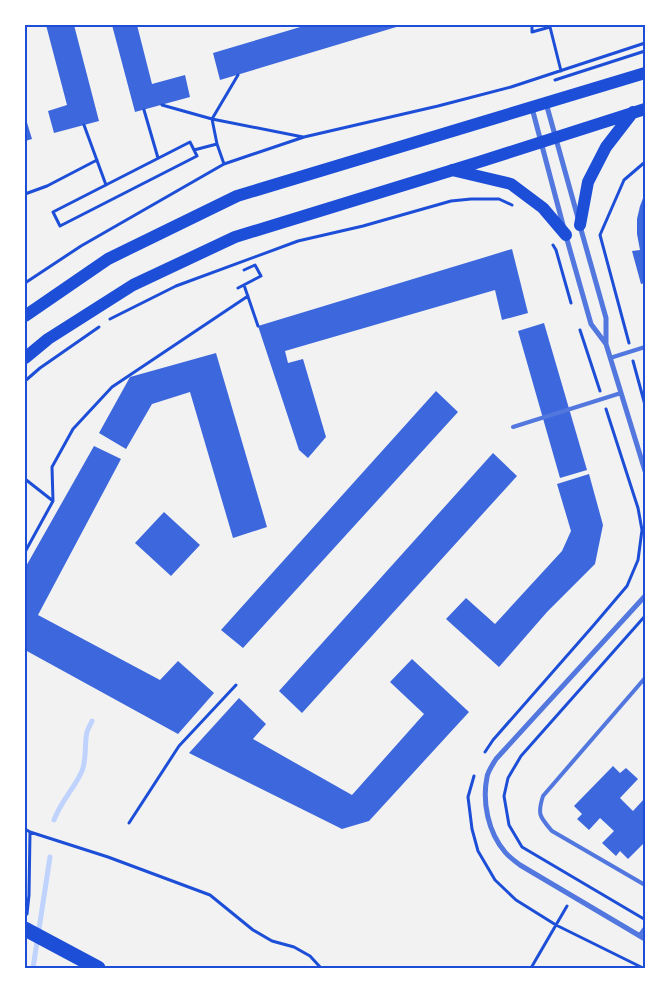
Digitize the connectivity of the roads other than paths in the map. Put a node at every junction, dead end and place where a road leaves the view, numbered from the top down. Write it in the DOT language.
graph roads {
  1 [pos="645,73"];
  2 [pos="546,102"];
  3 [pos="531,106"];
  4 [pos="639,111"];
  5 [pos="556,137"];
  6 [pos="541,142"];
  7 [pos="452,170"];
  8 [pos="580,225"];
  9 [pos="566,235"];
  10 [pos="25,316"];
  11 [pos="606,344"];
  12 [pos="645,347"];
  13 [pos="25,358"];
  14 [pos="610,358"];
  15 [pos="621,393"];
  16 [pos="513,427"];
  17 [pos="645,471"];
  18 [pos="645,596"];
  19 [pos="645,678"];
  20 [pos="645,885"];
  21 [pos="26,922"];
  22 [pos="645,928"];
  23 [pos="639,936"];
  24 [pos="645,939"];
  25 [pos="98,968"];
  1 -- 2 [label="main road"];
  2 -- 3 [label="main road"];
  2 -- 5 [label="street"];
  3 -- 6 [label="street"];
  3 -- 10 [label="main road"];
  4 -- 5 [label="main road"];
  4 -- 8 [label="main road"];
  5 -- 6 [label="main road"];
  5 -- 8 [label="street"];
  6 -- 7 [label="main road"];
  6 -- 9 [label="street"];
  7 -- 9 [label="main road"];
  7 -- 13 [label="main road"];
  8 -- 11 [label="street"];
  9 -- 11 [label="street"];
  11 -- 14 [label="street"];
  12 -- 14 [label="lane"];
  14 -- 15 [label="street"];
  15 -- 16 [label="lane"];
  15 -- 17 [label="street"];
  18 -- 23 [label="street"];
  19 -- 20 [label="lane"];
  21 -- 25 [label="highway"];
  22 -- 23 [label="lane"];
  23 -- 24 [label="street"];
}
